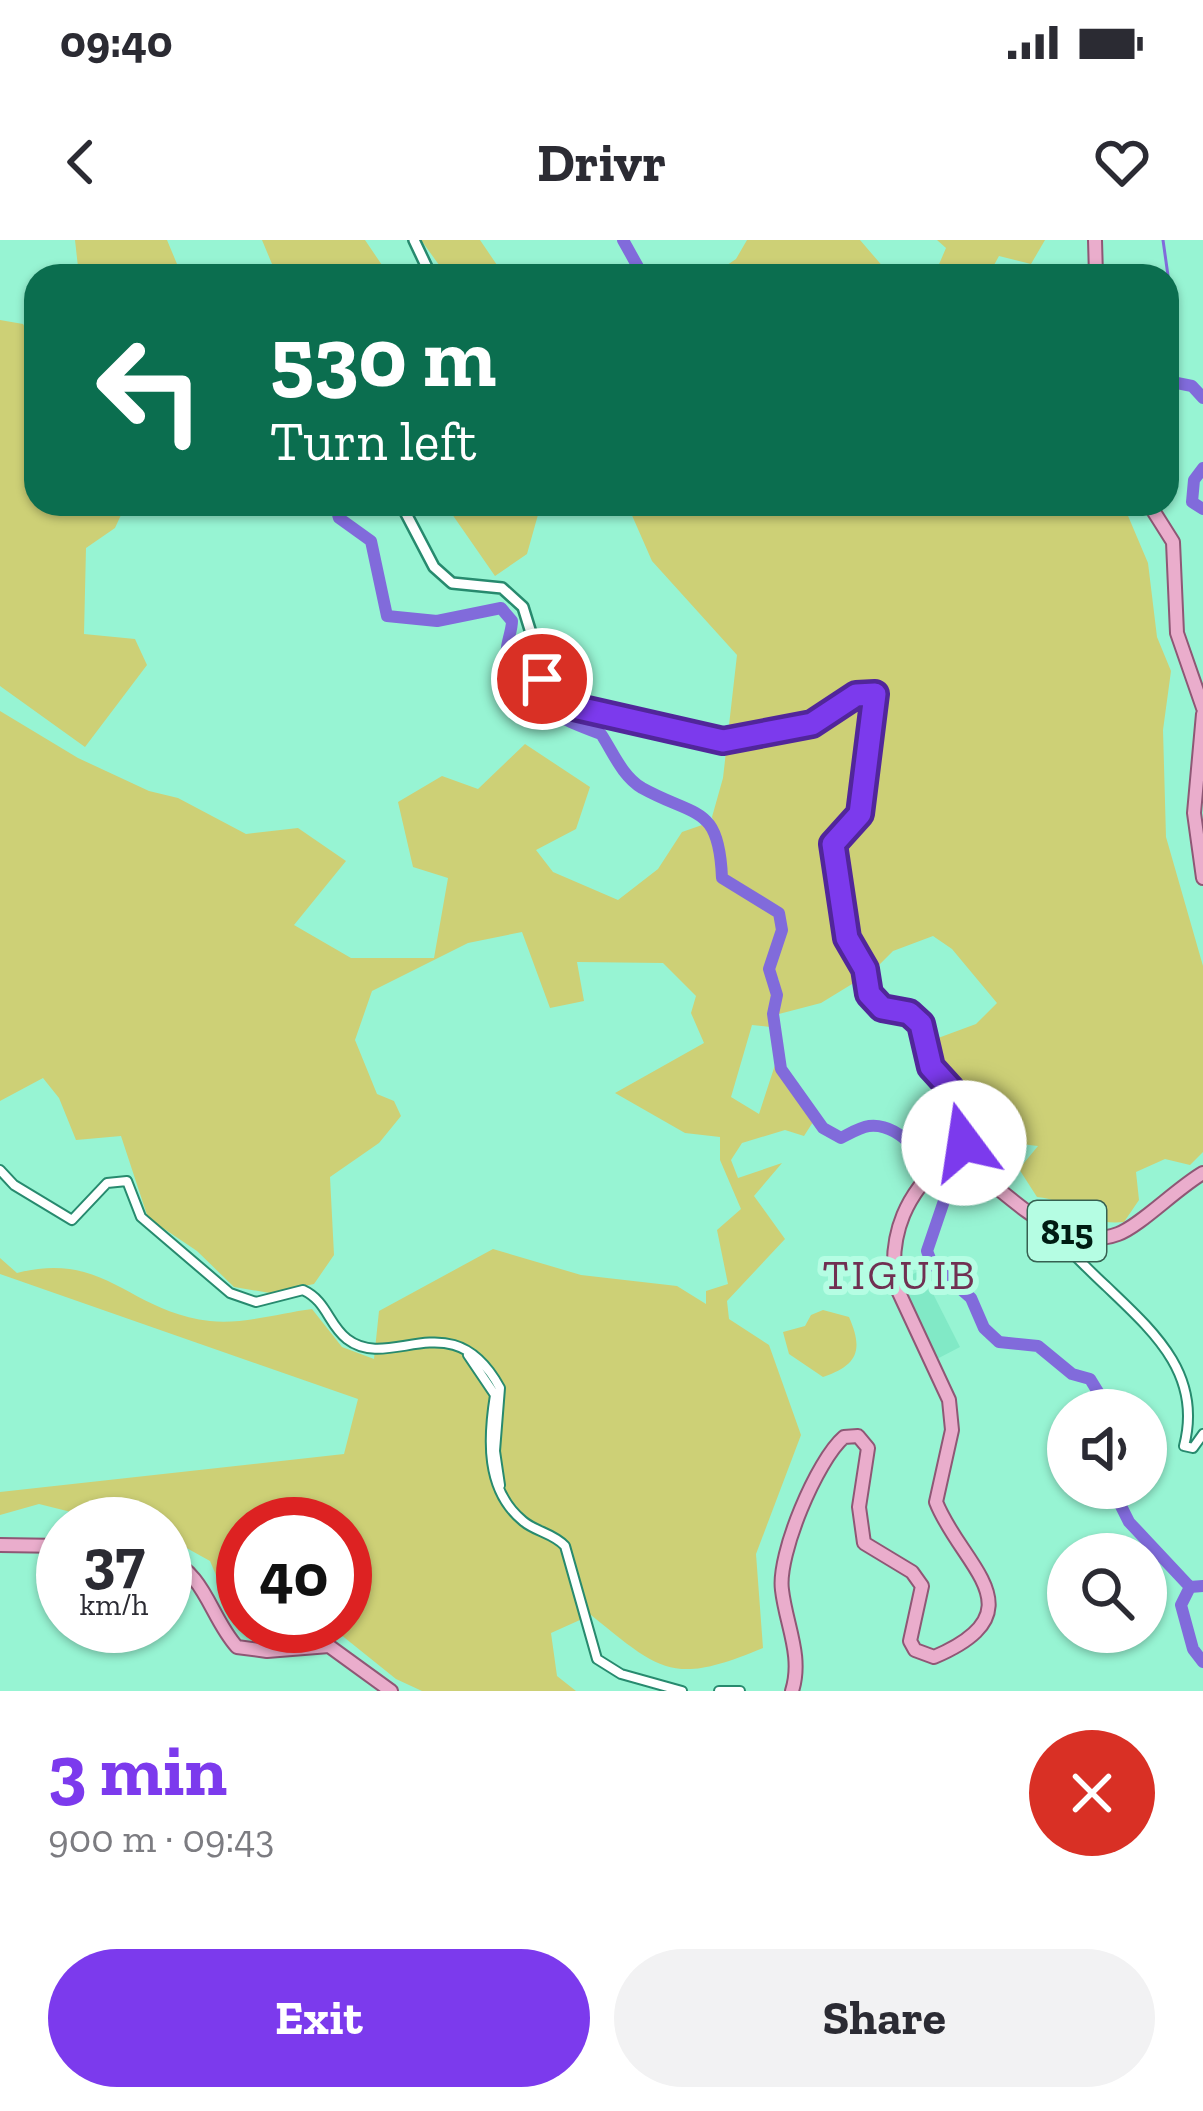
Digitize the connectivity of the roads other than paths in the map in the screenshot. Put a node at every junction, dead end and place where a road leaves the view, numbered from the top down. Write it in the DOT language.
graph roads {
  1 [pos="407,516"];
  2 [pos="1157,516"];
  3 [pos="1203,711"];
  4 [pos="1203,878"];
  5 [pos="935,1168"];
  6 [pos="0,1170"];
  7 [pos="1203,1173"];
  8 [pos="1024,1211"];
  9 [pos="1203,1434"];
  10 [pos="0,1545"];
  11 [pos="36,1546"];
  12 [pos="192,1576"];
  13 [pos="391,1691"];
  14 [pos="682,1691"];
  15 [pos="719,1691"];
  16 [pos="740,1691"];
  17 [pos="792,1691"];
  1 -- 5 [label="street"];
  2 -- 3 [label="main road"];
  3 -- 4 [label="main road"];
  5 -- 8 [label="main road, 815"];
  5 -- 17 [label="main road"];
  6 -- 14 [label="street"];
  7 -- 8 [label="main road, 815"];
  8 -- 9 [label="street"];
  10 -- 11 [label="main road"];
  12 -- 13 [label="main road"];
  15 -- 16 [label="street"];
}
